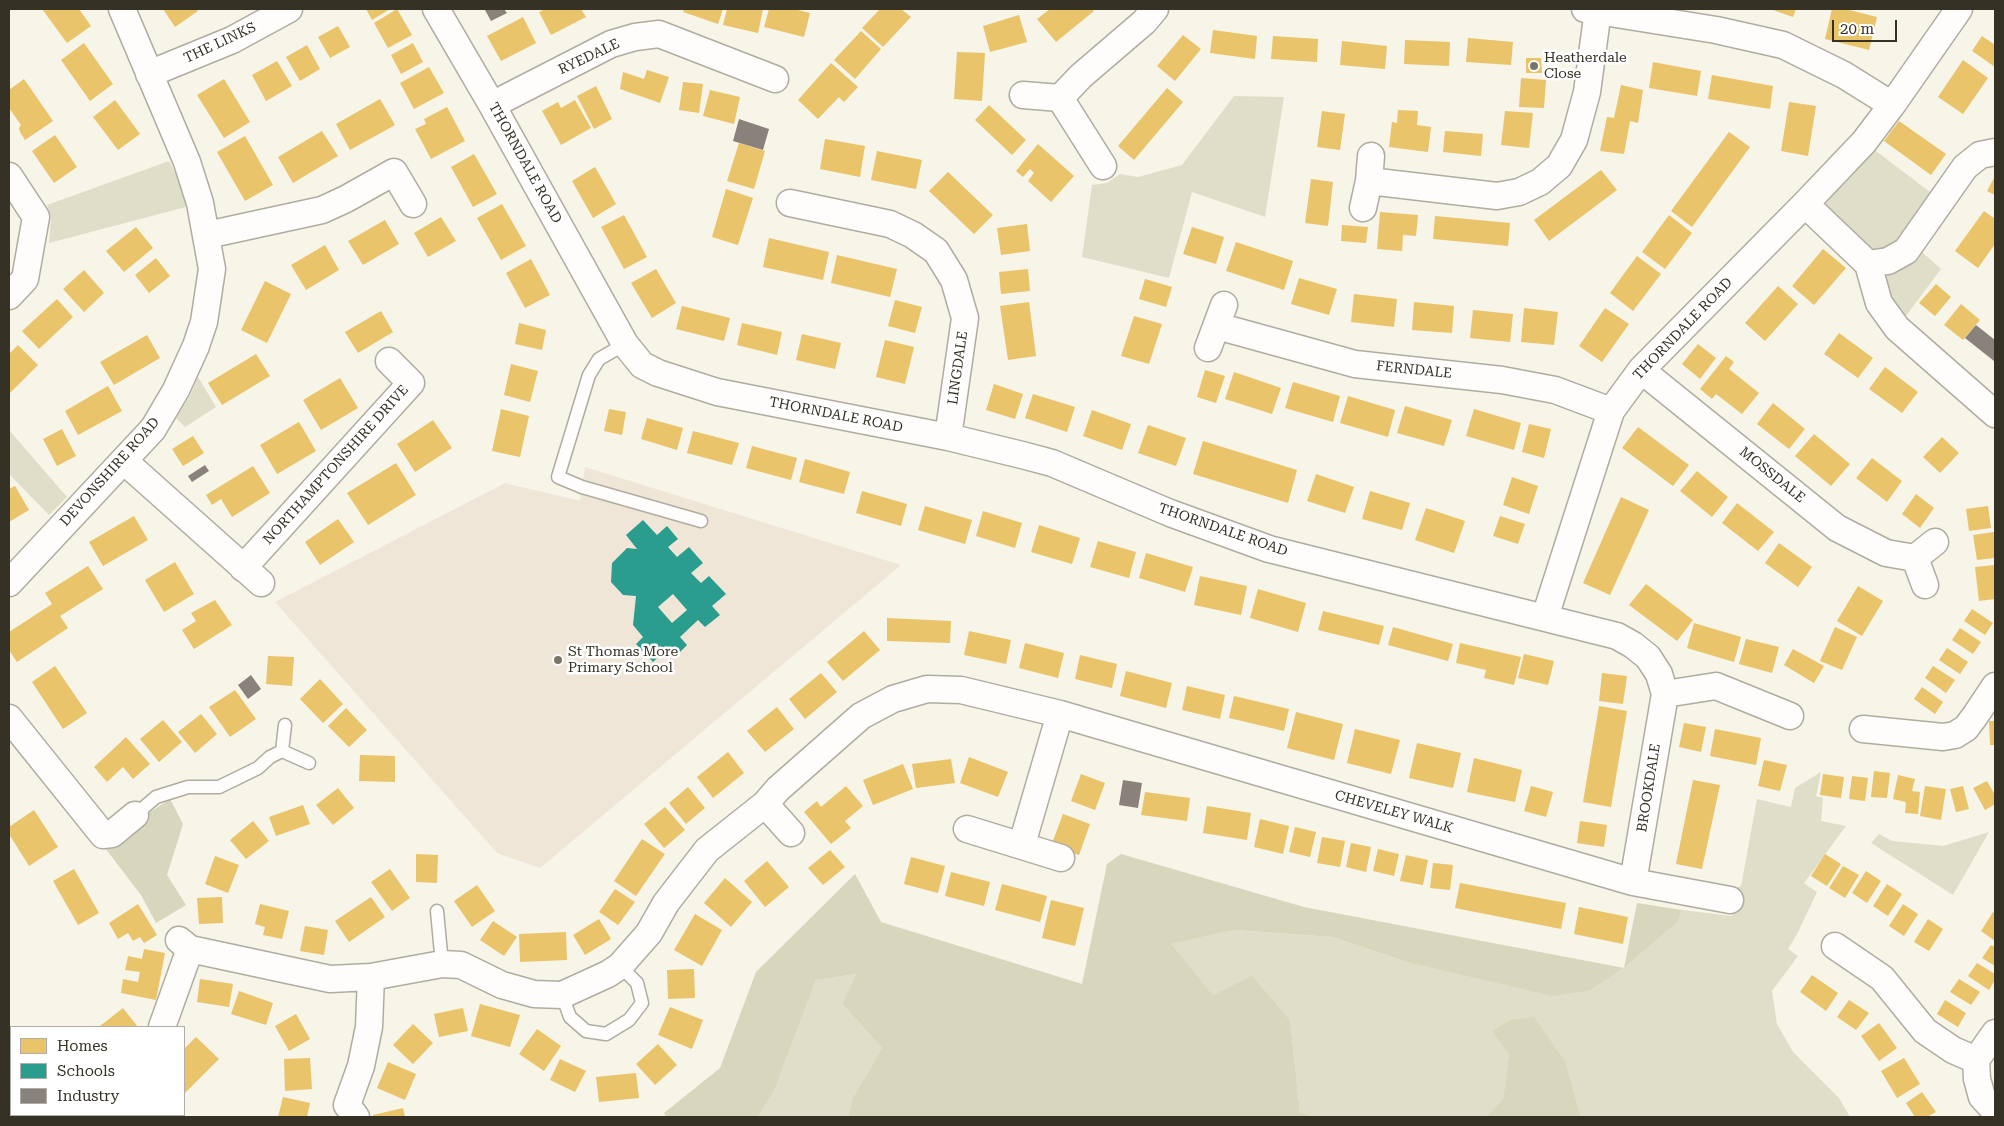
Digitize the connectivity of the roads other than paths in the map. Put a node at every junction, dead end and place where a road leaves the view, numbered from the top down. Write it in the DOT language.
graph roads {
  1 [pos="122,9"];
  2 [pos="289,9"];
  3 [pos="436,9"];
  4 [pos="1155,9"];
  5 [pos="1592,10"];
  6 [pos="1958,11"];
  7 [pos="1719,20"];
  8 [pos="149,74"];
  9 [pos="775,79"];
  10 [pos="1023,95"];
  11 [pos="1060,98"];
  12 [pos="492,105"];
  13 [pos="1892,105"];
  14 [pos="1995,152"];
  15 [pos="1103,166"];
  16 [pos="9,176"];
  17 [pos="789,201"];
  18 [pos="413,204"];
  19 [pos="1805,204"];
  20 [pos="1363,208"];
  21 [pos="207,235"];
  22 [pos="1868,264"];
  23 [pos="9,296"];
  24 [pos="1216,326"];
  25 [pos="625,344"];
  26 [pos="389,362"];
  27 [pos="1641,370"];
  28 [pos="1611,411"];
  29 [pos="1995,414"];
  30 [pos="948,437"];
  31 [pos="124,461"];
  32 [pos="701,521"];
  33 [pos="1935,542"];
  34 [pos="1915,558"];
  35 [pos="9,583"];
  36 [pos="1925,585"];
  37 [pos="1545,617"];
  38 [pos="1995,686"];
  39 [pos="1665,694"];
  40 [pos="1060,714"];
  41 [pos="1790,714"];
  42 [pos="9,718"];
  43 [pos="286,725"];
  44 [pos="1862,729"];
  45 [pos="282,751"];
  46 [pos="309,763"];
  47 [pos="765,804"];
  48 [pos="135,815"];
  49 [pos="967,829"];
  50 [pos="791,833"];
  51 [pos="1022,844"];
  52 [pos="1061,858"];
  53 [pos="1633,882"];
  54 [pos="1730,900"];
  55 [pos="437,911"];
  56 [pos="1835,946"];
  57 [pos="442,964"];
  58 [pos="620,966"];
  59 [pos="371,977"];
  60 [pos="562,996"];
  61 [pos="162,1026"];
  62 [pos="1995,1033"];
  63 [pos="1976,1060"];
  64 [pos="1995,1111"];
  65 [pos="356,1117"];
  1 -- 8 [label="street, DEVONSHIRE ROAD"];
  2 -- 8 [label="street, THE LINKS"];
  3 -- 12 [label="street, THORNDALE ROAD"];
  4 -- 11 [label="street"];
  5 -- 7 [label="street"];
  5 -- 20 [label="street"];
  6 -- 13 [label="street, THORNDALE ROAD"];
  7 -- 13 [label="street"];
  8 -- 21 [label="street, DEVONSHIRE ROAD"];
  9 -- 12 [label="street, RYEDALE"];
  10 -- 11 [label="street"];
  11 -- 15 [label="street"];
  12 -- 25 [label="street, THORNDALE ROAD"];
  13 -- 19 [label="street, THORNDALE ROAD"];
  14 -- 22 [label="street"];
  16 -- 23 [label="street"];
  17 -- 30 [label="street, LINGDALE"];
  18 -- 21 [label="street"];
  19 -- 22 [label="street"];
  19 -- 27 [label="street, THORNDALE ROAD"];
  21 -- 31 [label="street, DEVONSHIRE ROAD"];
  22 -- 29 [label="street"];
  24 -- 28 [label="street, FERNDALE"];
  25 -- 30 [label="street, THORNDALE ROAD"];
  25 -- 32 [label="lane"];
  26 -- 31 [label="street, NORTHAMPTONSHIRE DRIVE"];
  27 -- 28 [label="street, THORNDALE ROAD"];
  27 -- 34 [label="street, MOSSDALE"];
  28 -- 37 [label="street, THORNDALE ROAD"];
  30 -- 37 [label="street, THORNDALE ROAD"];
  31 -- 35 [label="street, DEVONSHIRE ROAD"];
  33 -- 34 [label="street"];
  34 -- 36 [label="street"];
  37 -- 39 [label="street"];
  38 -- 44 [label="street"];
  39 -- 41 [label="street"];
  39 -- 53 [label="street, BROOKDALE"];
  40 -- 47 [label="street, CHEVELEY WALK"];
  40 -- 51 [label="street"];
  40 -- 53 [label="street, CHEVELEY WALK"];
  42 -- 48 [label="street"];
  43 -- 45 [label="lane"];
  45 -- 46 [label="lane"];
  45 -- 48 [label="lane"];
  47 -- 50 [label="street"];
  47 -- 58 [label="street, CHEVELEY WALK"];
  49 -- 51 [label="street"];
  51 -- 52 [label="street"];
  53 -- 54 [label="street, CHEVELEY WALK"];
  55 -- 57 [label="lane"];
  56 -- 63 [label="street"];
  57 -- 59 [label="street"];
  57 -- 60 [label="street"];
  58 -- 60 [label="street, CHEVELEY WALK"];
  58 -- 60 [label="lane"];
  59 -- 61 [label="street"];
  59 -- 65 [label="street"];
  62 -- 63 [label="street"];
  63 -- 64 [label="street"];
}
